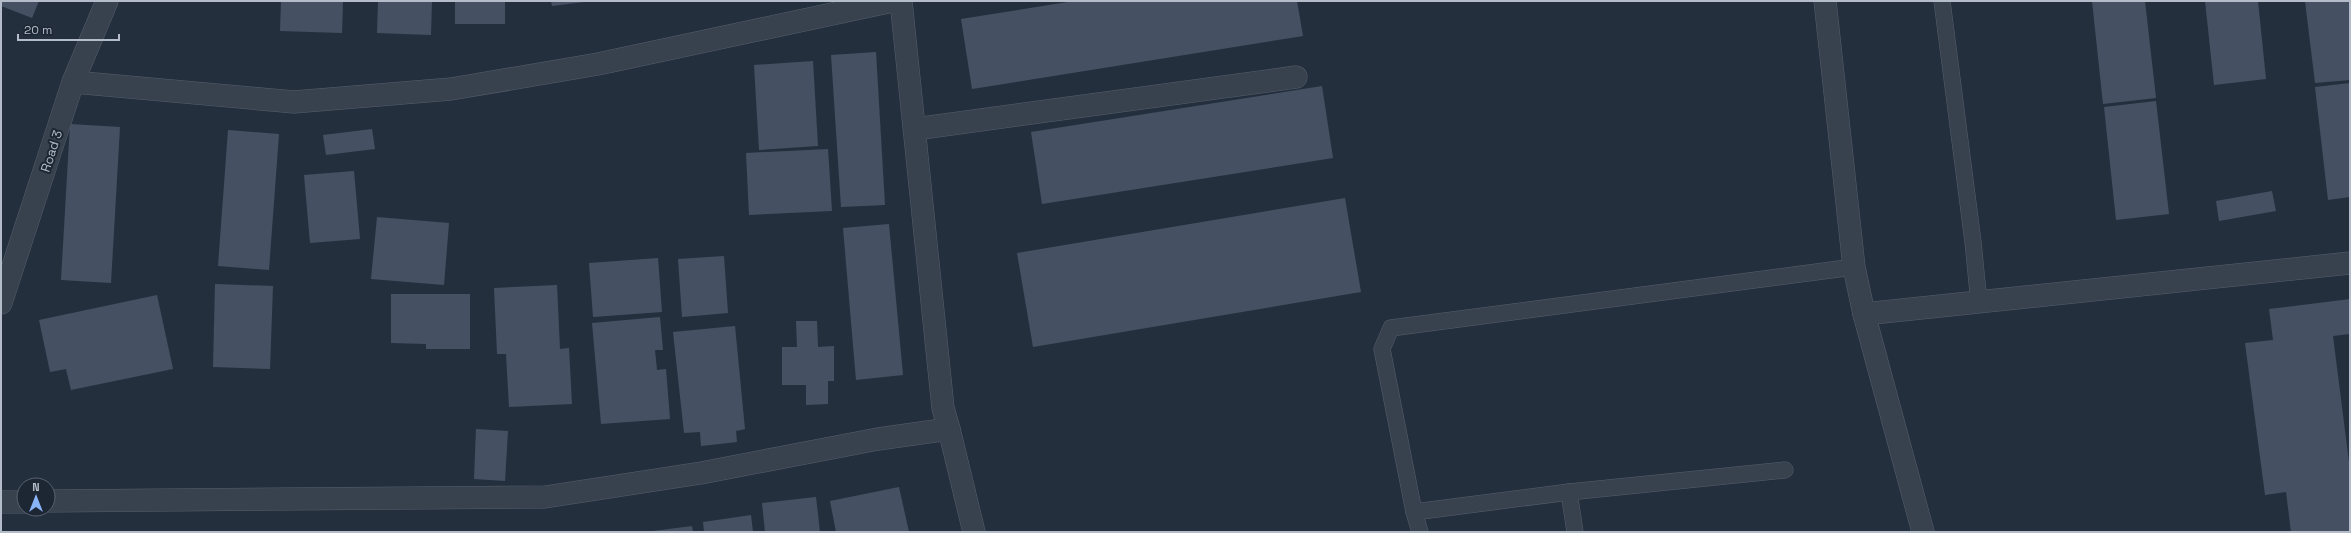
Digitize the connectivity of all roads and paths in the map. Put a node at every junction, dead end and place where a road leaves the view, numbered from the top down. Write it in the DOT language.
graph roads {
  1 [pos="107,1"];
  2 [pos="893,1"];
  3 [pos="901,1"];
  4 [pos="1825,1"];
  5 [pos="1942,1"];
  6 [pos="1296,77"];
  7 [pos="73,82"];
  8 [pos="915,128"];
  9 [pos="2350,263"];
  10 [pos="1854,267"];
  11 [pos="1,303"];
  12 [pos="1979,303"];
  13 [pos="1864,314"];
  14 [pos="949,429"];
  15 [pos="1785,470"];
  16 [pos="1569,492"];
  17 [pos="56,501"];
  18 [pos="1,502"];
  19 [pos="16,502"];
  20 [pos="1414,512"];
  21 [pos="974,532"];
  22 [pos="1420,532"];
  23 [pos="1575,532"];
  24 [pos="1923,532"];
  1 -- 7 [label="street, Road 3"];
  2 -- 7 [label="street"];
  3 -- 8 [label="street"];
  4 -- 10 [label="street"];
  5 -- 12 [label="lane"];
  6 -- 8 [label="street"];
  7 -- 11 [label="street, Road 3"];
  8 -- 14 [label="street"];
  9 -- 12 [label="street"];
  10 -- 13 [label="street"];
  10 -- 20 [label="lane"];
  12 -- 13 [label="street"];
  13 -- 24 [label="street"];
  14 -- 17 [label="street"];
  14 -- 21 [label="street"];
  15 -- 16 [label="lane"];
  16 -- 20 [label="lane"];
  16 -- 23 [label="lane"];
  18 -- 19 [label="street"];
  20 -- 22 [label="lane"];
}
